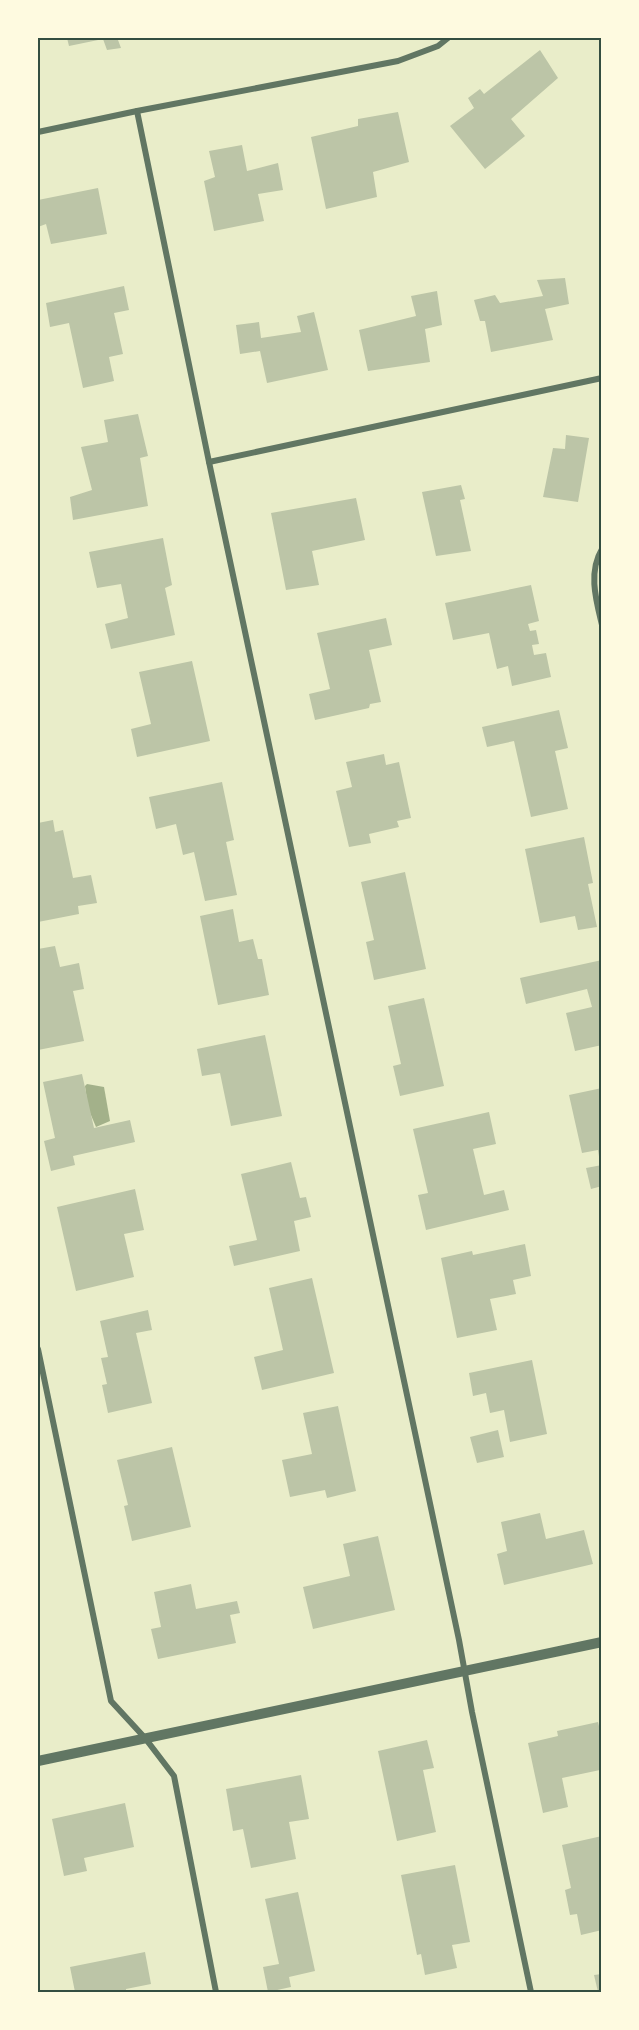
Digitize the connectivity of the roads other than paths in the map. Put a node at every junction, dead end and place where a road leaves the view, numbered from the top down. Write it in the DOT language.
graph roads {
  1 [pos="448,38"];
  2 [pos="137,111"];
  3 [pos="38,132"];
  4 [pos="602,378"];
  5 [pos="209,462"];
  6 [pos="602,549"];
  7 [pos="602,625"];
  8 [pos="38,1350"];
  9 [pos="602,1642"];
  10 [pos="464,1671"];
  11 [pos="145,1738"];
  12 [pos="38,1761"];
  13 [pos="216,1992"];
  14 [pos="531,1992"];
  1 -- 2 [label="street"];
  2 -- 3 [label="street"];
  2 -- 5 [label="street"];
  4 -- 5 [label="street"];
  5 -- 10 [label="street"];
  6 -- 7 [label="street"];
  8 -- 11 [label="street"];
  9 -- 10 [label="street"];
  10 -- 11 [label="street"];
  10 -- 14 [label="street"];
  11 -- 12 [label="street"];
  11 -- 13 [label="street"];
}
